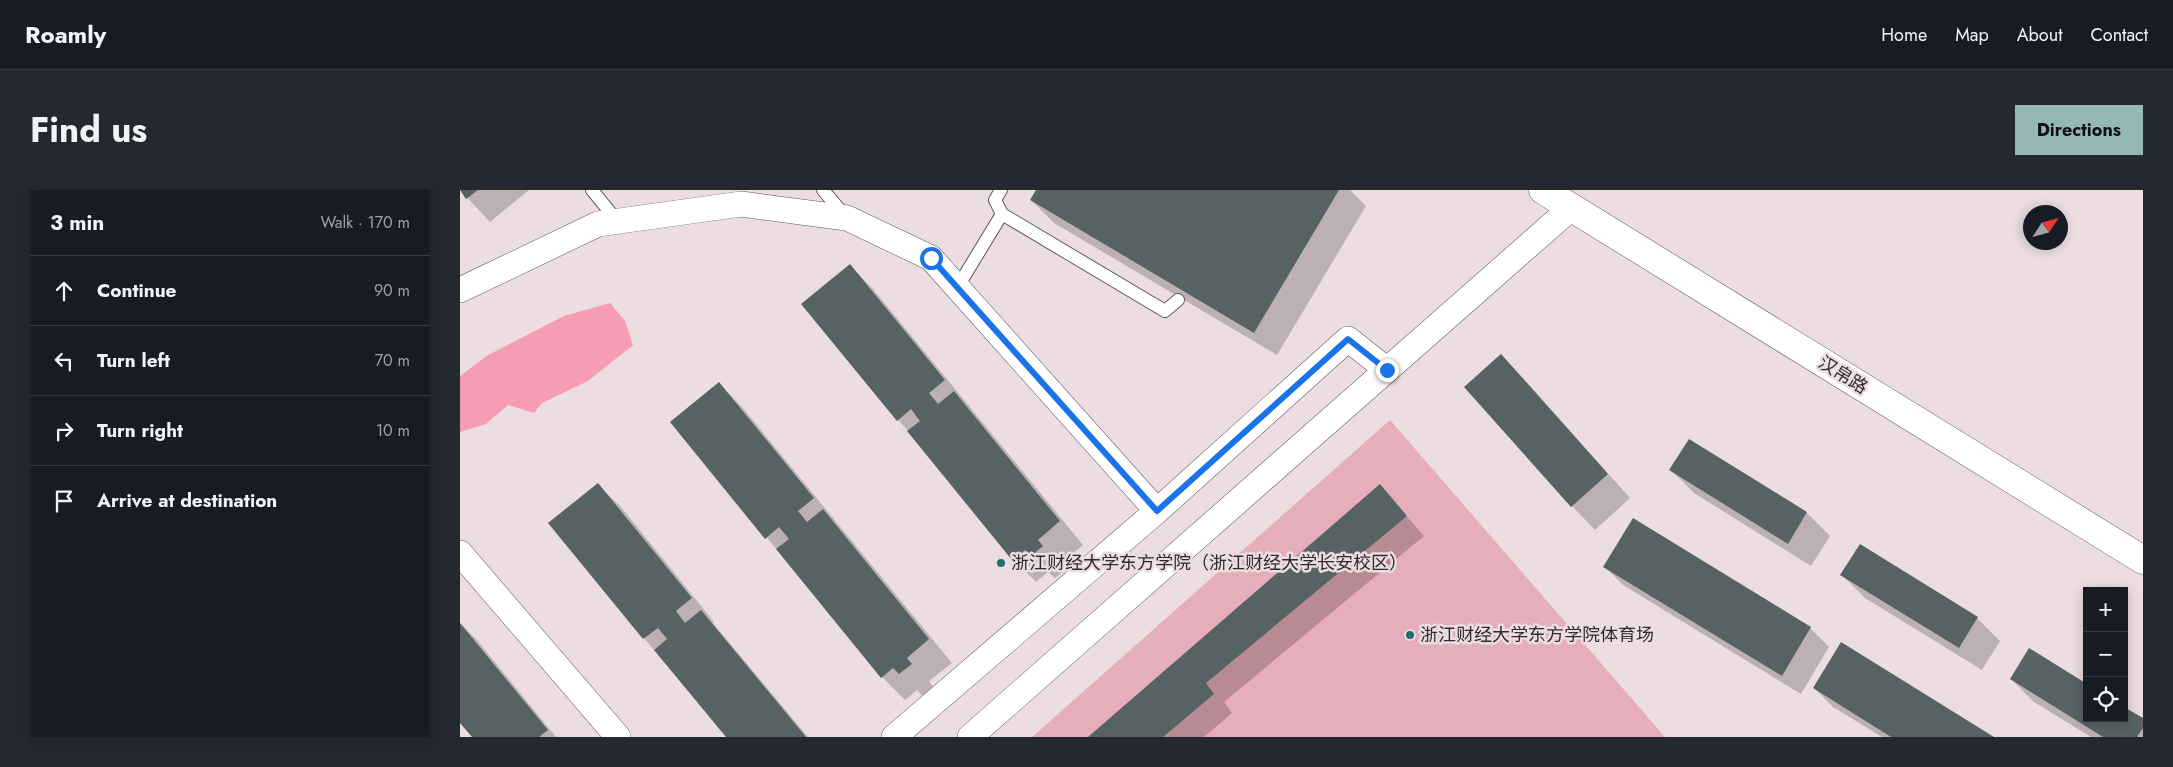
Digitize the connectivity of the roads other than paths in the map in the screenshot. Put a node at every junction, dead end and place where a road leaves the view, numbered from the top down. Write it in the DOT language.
graph roads {
  1 [pos="592,190"];
  2 [pos="823,190"];
  3 [pos="1001,190"];
  4 [pos="1543,190"];
  5 [pos="1571,208"];
  6 [pos="1002,214"];
  7 [pos="847,218"];
  8 [pos="618,222"];
  9 [pos="461,288"];
  10 [pos="958,288"];
  11 [pos="1178,300"];
  12 [pos="1387,370"];
  13 [pos="1157,511"];
  14 [pos="460,553"];
  15 [pos="2143,560"];
  16 [pos="618,737"];
  17 [pos="894,737"];
  18 [pos="970,737"];
  1 -- 8 [label="lane"];
  2 -- 7 [label="lane"];
  3 -- 6 [label="lane"];
  4 -- 5 [label="street, 汉帛路"];
  5 -- 12 [label="street"];
  5 -- 15 [label="street, 汉帛路"];
  6 -- 10 [label="lane"];
  6 -- 11 [label="lane"];
  7 -- 8 [label="street"];
  7 -- 10 [label="street"];
  8 -- 9 [label="street"];
  10 -- 13 [label="street"];
  12 -- 13 [label="street"];
  12 -- 18 [label="street"];
  13 -- 17 [label="street"];
  14 -- 16 [label="street"];
}
